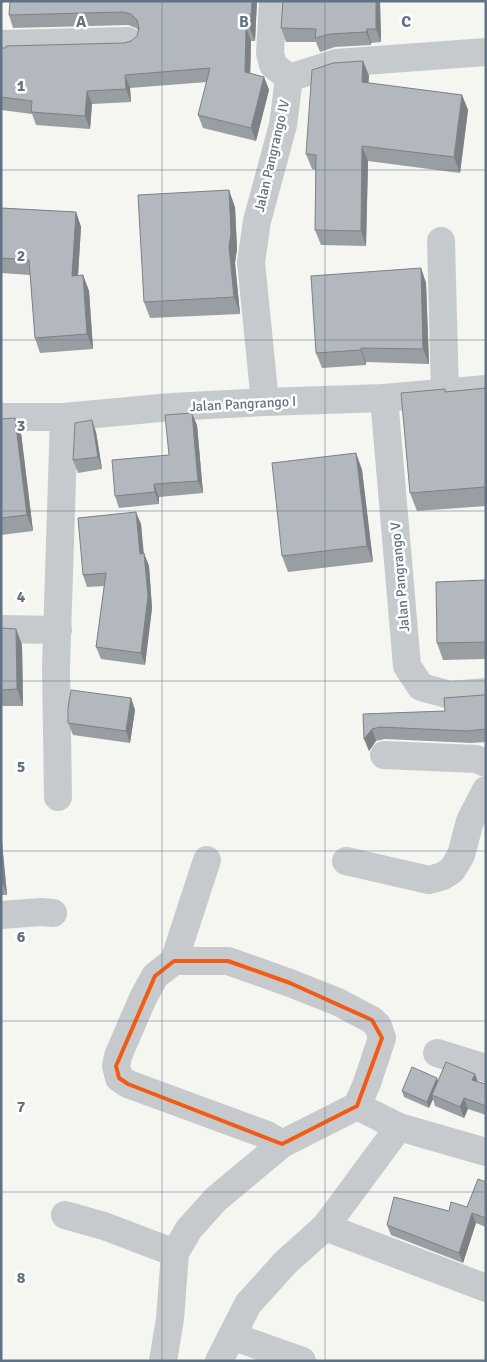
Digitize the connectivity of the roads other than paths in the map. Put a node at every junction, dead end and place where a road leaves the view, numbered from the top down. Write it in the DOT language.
graph roads {
  1 [pos="273,1"];
  2 [pos="128,41"];
  3 [pos="1,44"];
  4 [pos="486,52"];
  5 [pos="289,78"];
  6 [pos="441,241"];
  7 [pos="486,389"];
  8 [pos="445,393"];
  9 [pos="384,398"];
  10 [pos="265,402"];
  11 [pos="1,417"];
  12 [pos="64,417"];
  13 [pos="1,629"];
  14 [pos="58,630"];
  15 [pos="486,692"];
  16 [pos="384,755"];
  17 [pos="486,763"];
  18 [pos="486,790"];
  19 [pos="58,796"];
  20 [pos="207,860"];
  21 [pos="346,862"];
  22 [pos="53,914"];
  23 [pos="1,915"];
  24 [pos="174,961"];
  25 [pos="437,1053"];
  26 [pos="486,1068"];
  27 [pos="357,1106"];
  28 [pos="399,1127"];
  29 [pos="282,1144"];
  30 [pos="486,1152"];
  31 [pos="65,1214"];
  32 [pos="325,1227"];
  33 [pos="175,1253"];
  34 [pos="486,1288"];
  35 [pos="232,1336"];
  36 [pos="162,1361"];
  37 [pos="219,1361"];
  38 [pos="302,1361"];
  1 -- 5 [label="street"];
  2 -- 3 [label="street"];
  4 -- 5 [label="street"];
  5 -- 10 [label="street, Jalan Pangrango IV"];
  6 -- 8 [label="street"];
  7 -- 8 [label="street, Jalan Pangrango I"];
  8 -- 9 [label="street, Jalan Pangrango I"];
  9 -- 10 [label="street, Jalan Pangrango I"];
  9 -- 15 [label="street, Jalan Pangrango V"];
  10 -- 12 [label="street, Jalan Pangrango I"];
  11 -- 12 [label="street, Jalan Pangrango I"];
  12 -- 14 [label="street"];
  13 -- 14 [label="street"];
  14 -- 19 [label="street"];
  16 -- 17 [label="street"];
  18 -- 21 [label="street"];
  20 -- 24 [label="street"];
  22 -- 23 [label="street"];
  24 -- 27 [label="street"];
  24 -- 29 [label="street"];
  25 -- 26 [label="street"];
  27 -- 28 [label="street"];
  27 -- 29 [label="street"];
  28 -- 30 [label="street"];
  28 -- 32 [label="street"];
  29 -- 33 [label="street"];
  31 -- 33 [label="street"];
  32 -- 34 [label="street"];
  32 -- 35 [label="street"];
  33 -- 36 [label="street"];
  35 -- 37 [label="street"];
  35 -- 38 [label="street"];
}
